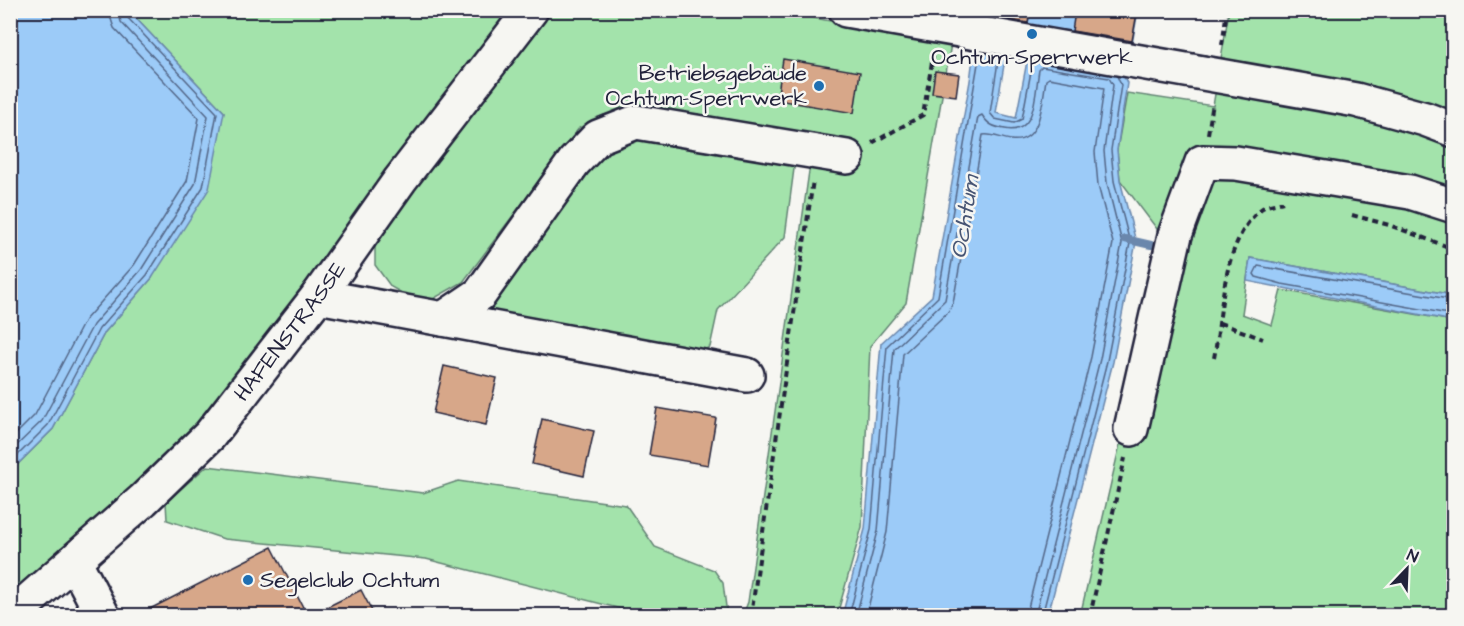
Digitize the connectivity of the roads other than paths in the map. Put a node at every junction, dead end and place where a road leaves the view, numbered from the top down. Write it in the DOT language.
graph roads {
  1 [pos="531,10"];
  2 [pos="846,10"];
  3 [pos="1454,130"];
  4 [pos="847,157"];
  5 [pos="1454,206"];
  6 [pos="318,296"];
  7 [pos="443,319"];
  8 [pos="747,375"];
  9 [pos="1131,429"];
  10 [pos="75,562"];
  11 [pos="11,615"];
  12 [pos="103,615"];
  1 -- 6 [label="street, HAFENSTRASSE"];
  2 -- 3 [label="street"];
  4 -- 7 [label="street"];
  5 -- 9 [label="street"];
  6 -- 7 [label="street"];
  6 -- 10 [label="street, HAFENSTRASSE"];
  7 -- 8 [label="street"];
  10 -- 11 [label="street, HAFENSTRASSE"];
  10 -- 12 [label="street"];
}
